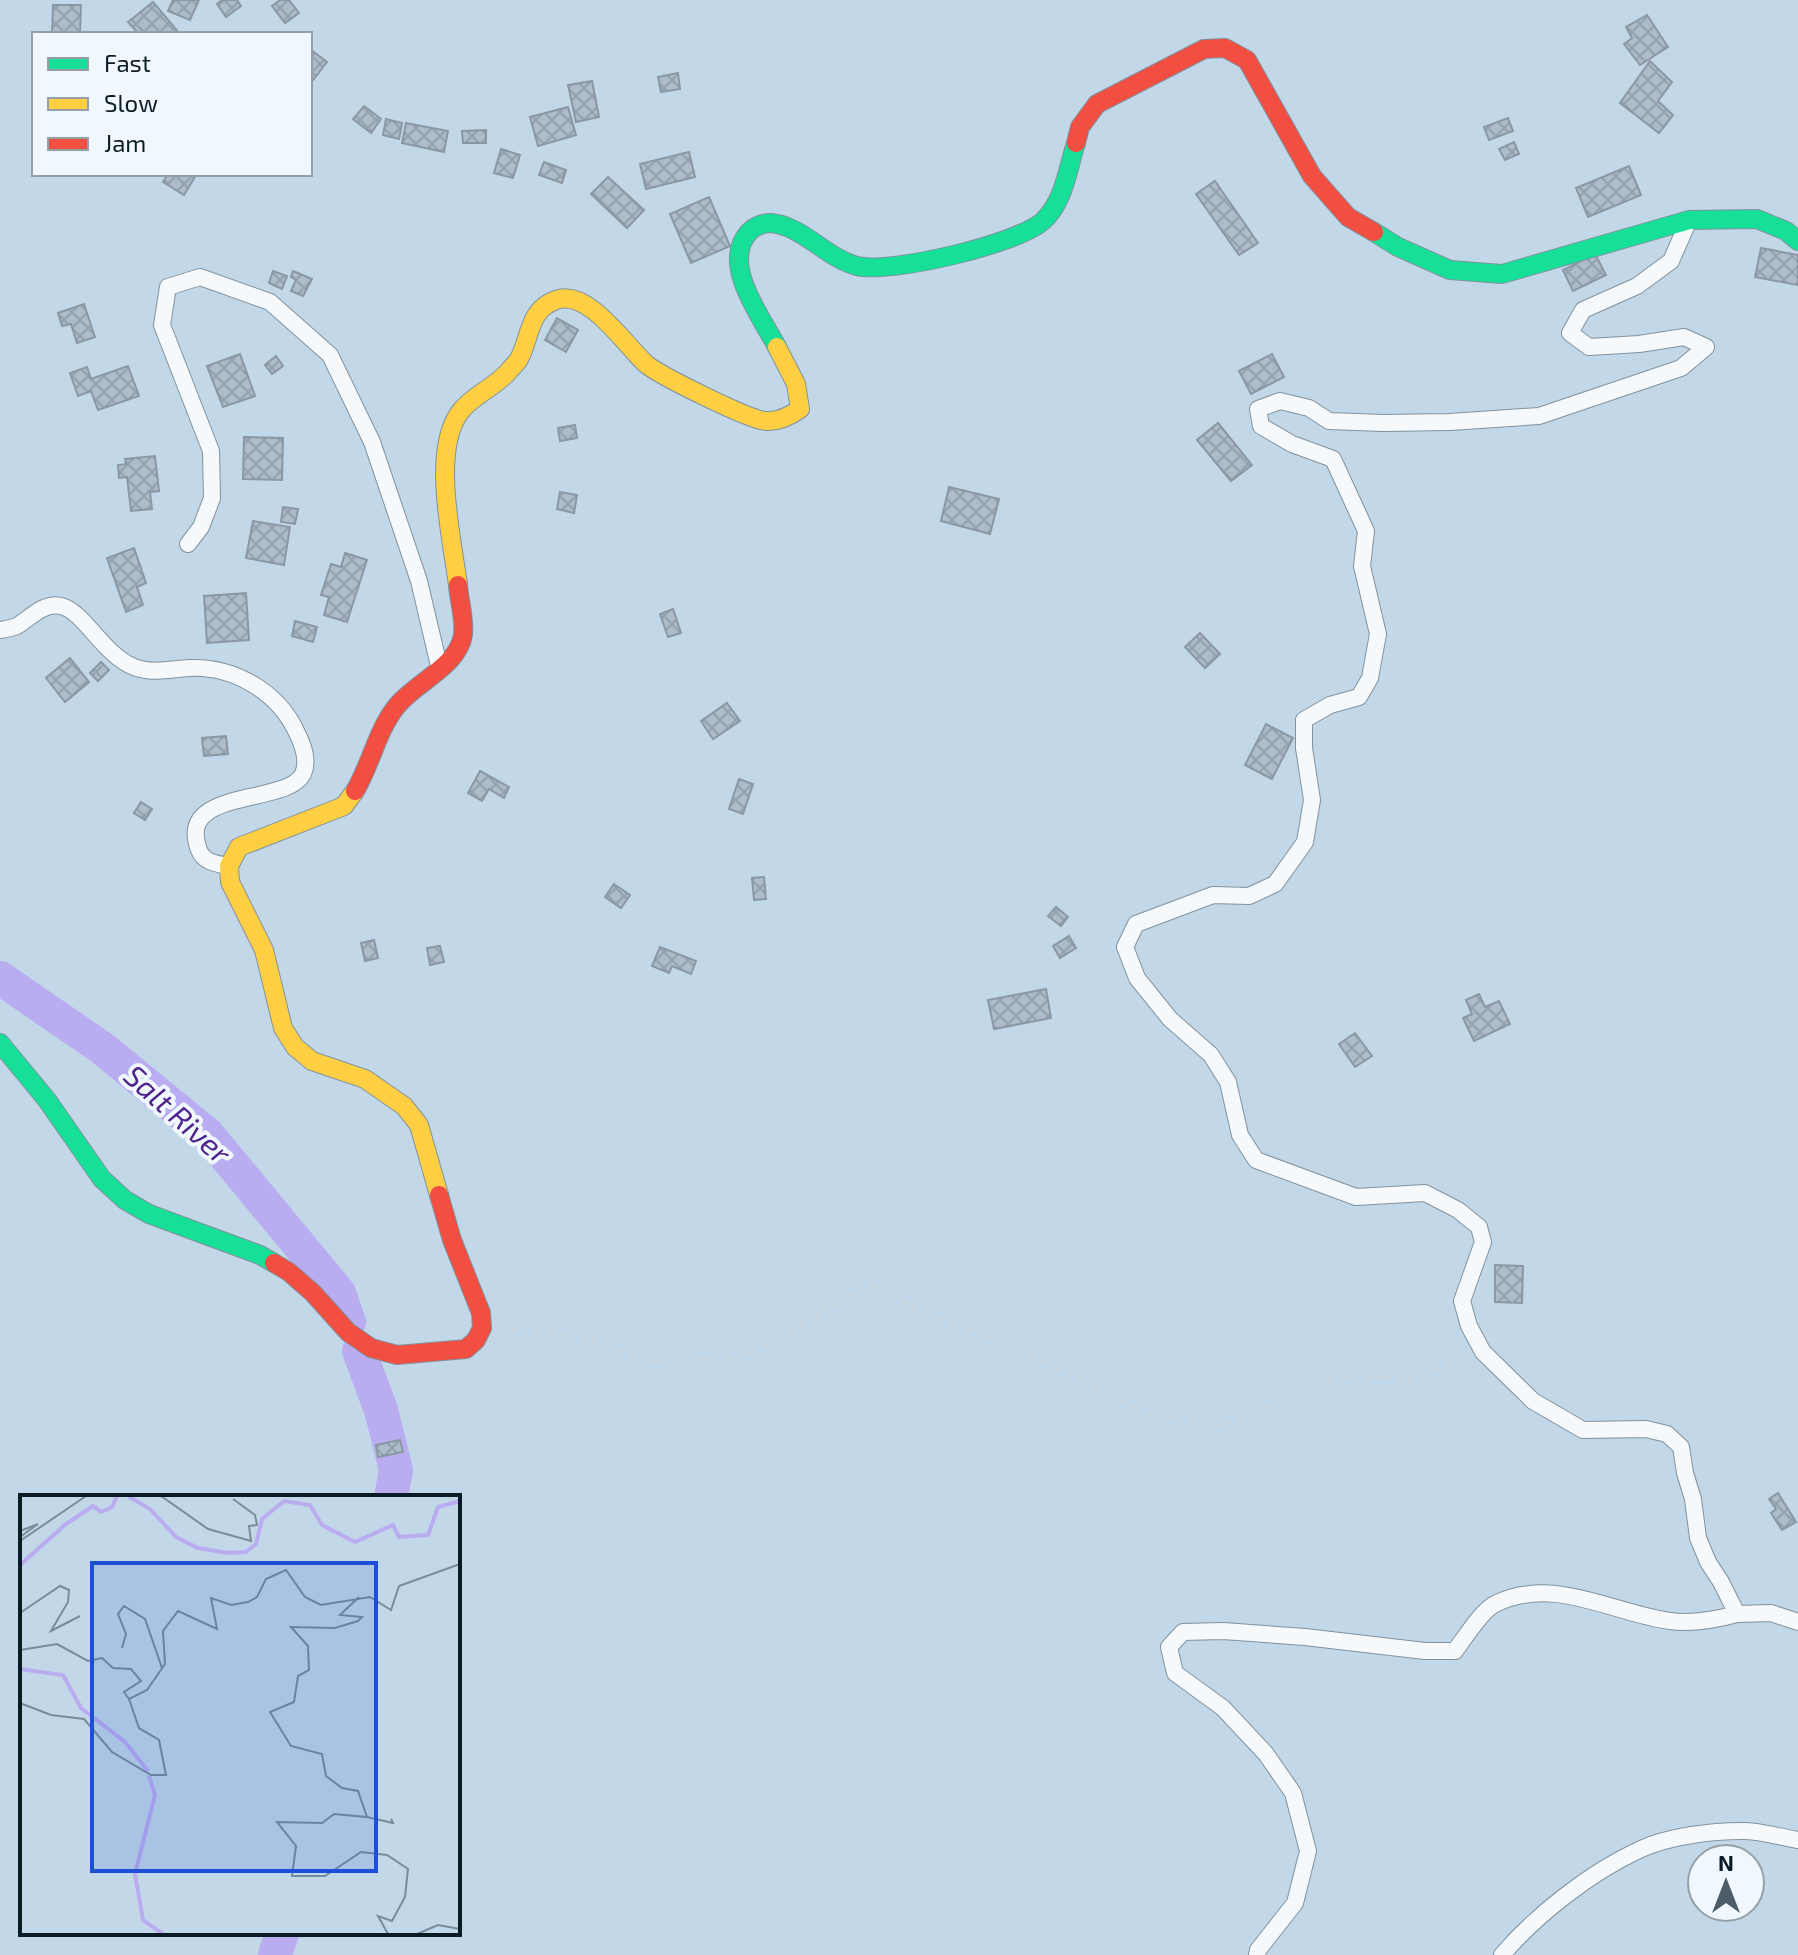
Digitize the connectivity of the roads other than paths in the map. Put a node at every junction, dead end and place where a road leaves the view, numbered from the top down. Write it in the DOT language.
graph roads {
  1 [pos="1689,220"];
  2 [pos="1798,241"];
  3 [pos="188,544"];
  4 [pos="0,630"];
  5 [pos="439,666"];
  6 [pos="229,866"];
  7 [pos="0,1043"];
  8 [pos="1737,1614"];
  9 [pos="1798,1622"];
  10 [pos="1798,1840"];
  11 [pos="1257,1955"];
  12 [pos="1502,1955"];
  1 -- 2 [label="street"];
  1 -- 5 [label="street"];
  1 -- 8 [label="street"];
  3 -- 5 [label="street"];
  4 -- 6 [label="street"];
  5 -- 6 [label="street"];
  6 -- 7 [label="street"];
  8 -- 9 [label="street"];
  8 -- 11 [label="street"];
  10 -- 12 [label="street"];
}
